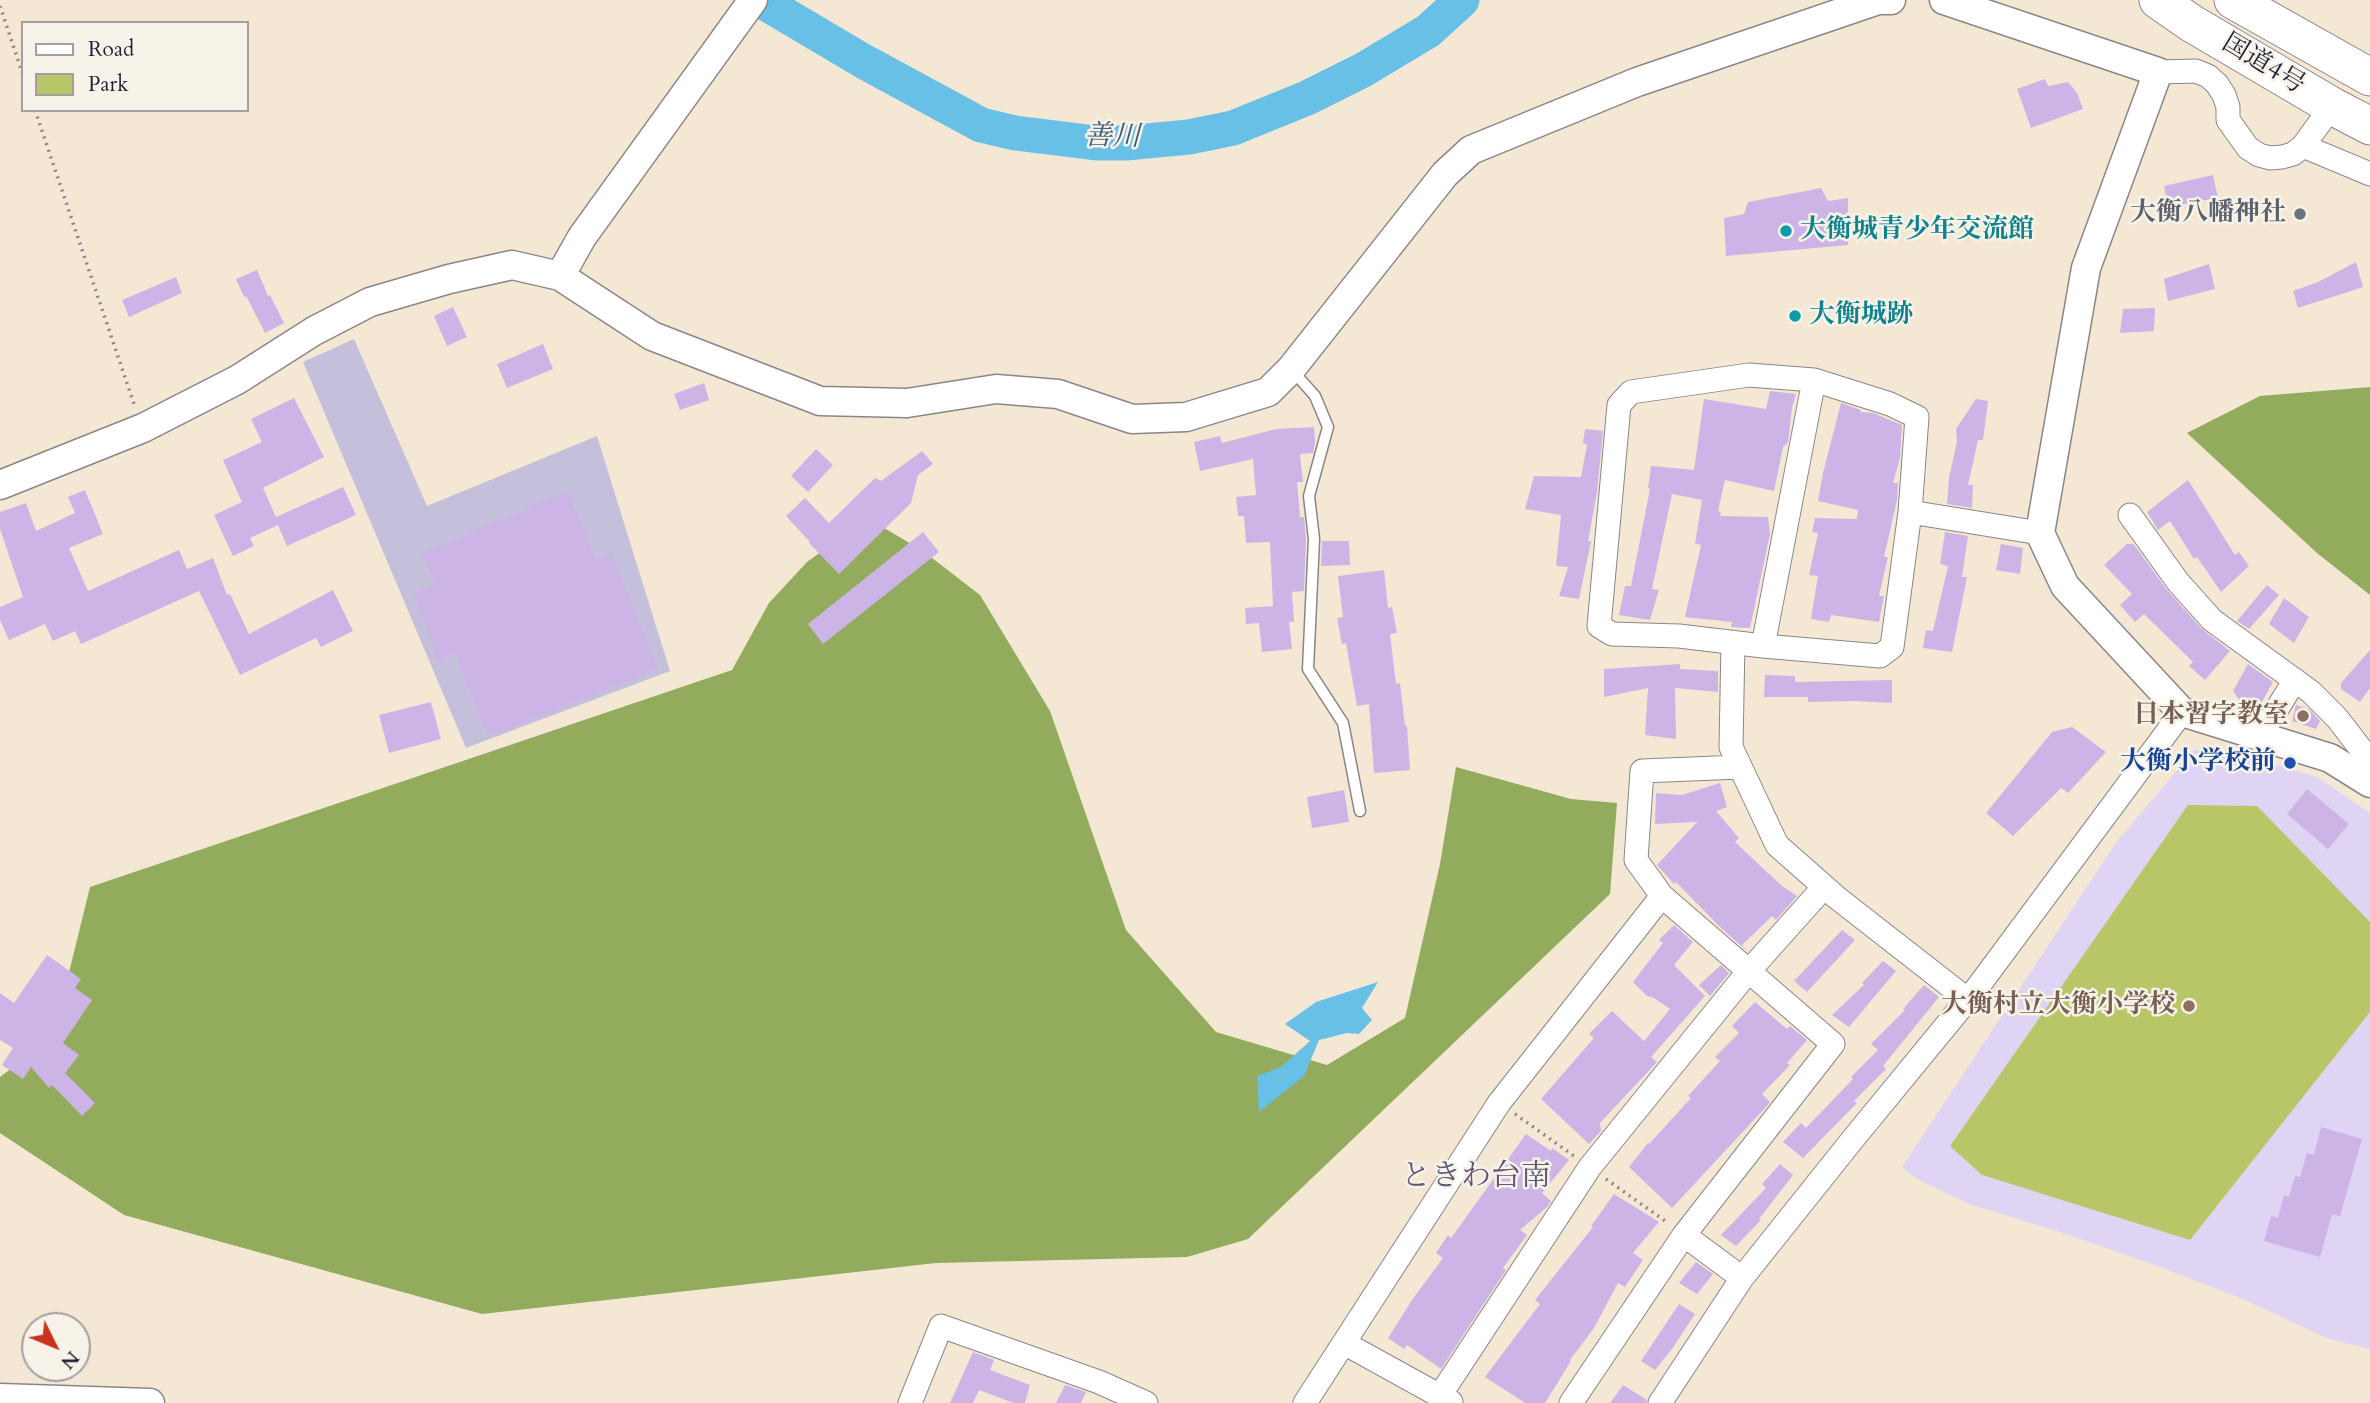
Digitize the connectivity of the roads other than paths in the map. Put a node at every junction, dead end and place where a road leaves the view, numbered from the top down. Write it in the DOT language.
graph roads {
  1 [pos="753,0"];
  2 [pos="1891,0"];
  3 [pos="1944,0"];
  4 [pos="2158,0"];
  5 [pos="2233,0"];
  6 [pos="2158,72"];
  7 [pos="2370,77"];
  8 [pos="2332,106"];
  9 [pos="2370,126"];
  10 [pos="2303,146"];
  11 [pos="2370,174"];
  12 [pos="560,276"];
  13 [pos="1292,369"];
  14 [pos="1814,380"];
  15 [pos="0,485"];
  16 [pos="1910,512"];
  17 [pos="2130,515"];
  18 [pos="2040,533"];
  19 [pos="1733,643"];
  20 [pos="1763,646"];
  21 [pos="2295,680"];
  22 [pos="2182,712"];
  23 [pos="2260,736"];
  24 [pos="2370,761"];
  25 [pos="1740,767"];
  26 [pos="2370,783"];
  27 [pos="1360,811"];
  28 [pos="1824,887"];
  29 [pos="1662,896"];
  30 [pos="1748,972"];
  31 [pos="1968,1000"];
  32 [pos="1684,1235"];
  33 [pos="1742,1278"];
  34 [pos="1344,1343"];
  35 [pos="0,1398"];
  36 [pos="1446,1400"];
  37 [pos="150,1403"];
  38 [pos="910,1403"];
  39 [pos="1146,1403"];
  40 [pos="1305,1403"];
  41 [pos="1571,1403"];
  42 [pos="1660,1403"];
  1 -- 12 [label="street"];
  2 -- 13 [label="street"];
  3 -- 6 [label="street"];
  4 -- 8 [label="highway, 国道4号"];
  5 -- 7 [label="highway, 国道4号"];
  6 -- 10 [label="street"];
  6 -- 18 [label="street"];
  8 -- 9 [label="highway, 国道4号"];
  8 -- 10 [label="street"];
  10 -- 11 [label="street"];
  12 -- 13 [label="street"];
  12 -- 15 [label="street"];
  13 -- 27 [label="lane"];
  14 -- 16 [label="street"];
  14 -- 19 [label="street"];
  14 -- 20 [label="street"];
  16 -- 18 [label="street"];
  16 -- 20 [label="street"];
  17 -- 21 [label="street"];
  18 -- 22 [label="street"];
  19 -- 20 [label="street"];
  19 -- 25 [label="street"];
  21 -- 23 [label="street"];
  21 -- 24 [label="street"];
  22 -- 23 [label="street"];
  22 -- 31 [label="street"];
  23 -- 26 [label="street"];
  25 -- 28 [label="street"];
  25 -- 29 [label="street"];
  28 -- 30 [label="street"];
  28 -- 31 [label="street"];
  29 -- 30 [label="street"];
  29 -- 34 [label="street"];
  30 -- 32 [label="street"];
  30 -- 36 [label="street"];
  31 -- 33 [label="street"];
  32 -- 33 [label="street"];
  32 -- 41 [label="street"];
  33 -- 42 [label="street"];
  34 -- 36 [label="street"];
  34 -- 40 [label="street"];
  35 -- 37 [label="street"];
  38 -- 39 [label="street"];
}
